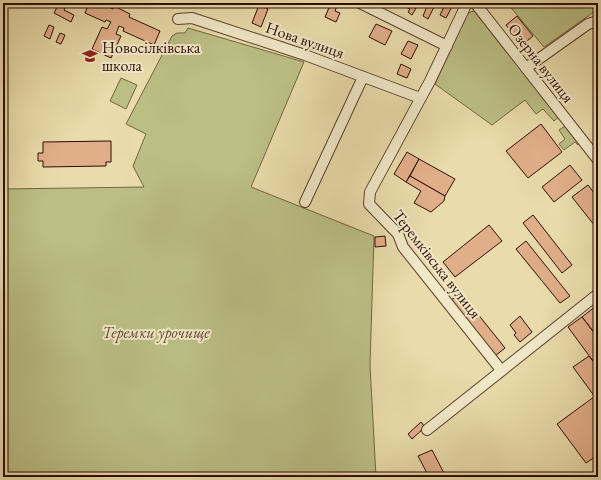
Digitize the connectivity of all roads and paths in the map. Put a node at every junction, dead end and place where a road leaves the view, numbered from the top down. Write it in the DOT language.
graph roads {
  1 [pos="360,3"];
  2 [pos="467,3"];
  3 [pos="474,3"];
  4 [pos="178,19"];
  5 [pos="598,21"];
  6 [pos="448,46"];
  7 [pos="526,68"];
  8 [pos="363,77"];
  9 [pos="420,98"];
  10 [pos="598,160"];
  11 [pos="305,202"];
  12 [pos="598,294"];
  13 [pos="501,370"];
  14 [pos="427,430"];
  1 -- 6 [label="street"];
  2 -- 6 [label="street, Теремківська вулиця"];
  3 -- 7 [label="street, Озерна вулиця"];
  4 -- 8 [label="street, Нова вулиця"];
  5 -- 7 [label="street"];
  6 -- 9 [label="street, Теремківська вулиця"];
  7 -- 10 [label="street, Озерна вулиця"];
  8 -- 9 [label="street, Нова вулиця"];
  8 -- 11 [label="street"];
  9 -- 13 [label="street, Теремківська вулиця"];
  12 -- 13 [label="street"];
  13 -- 14 [label="street"];
}
